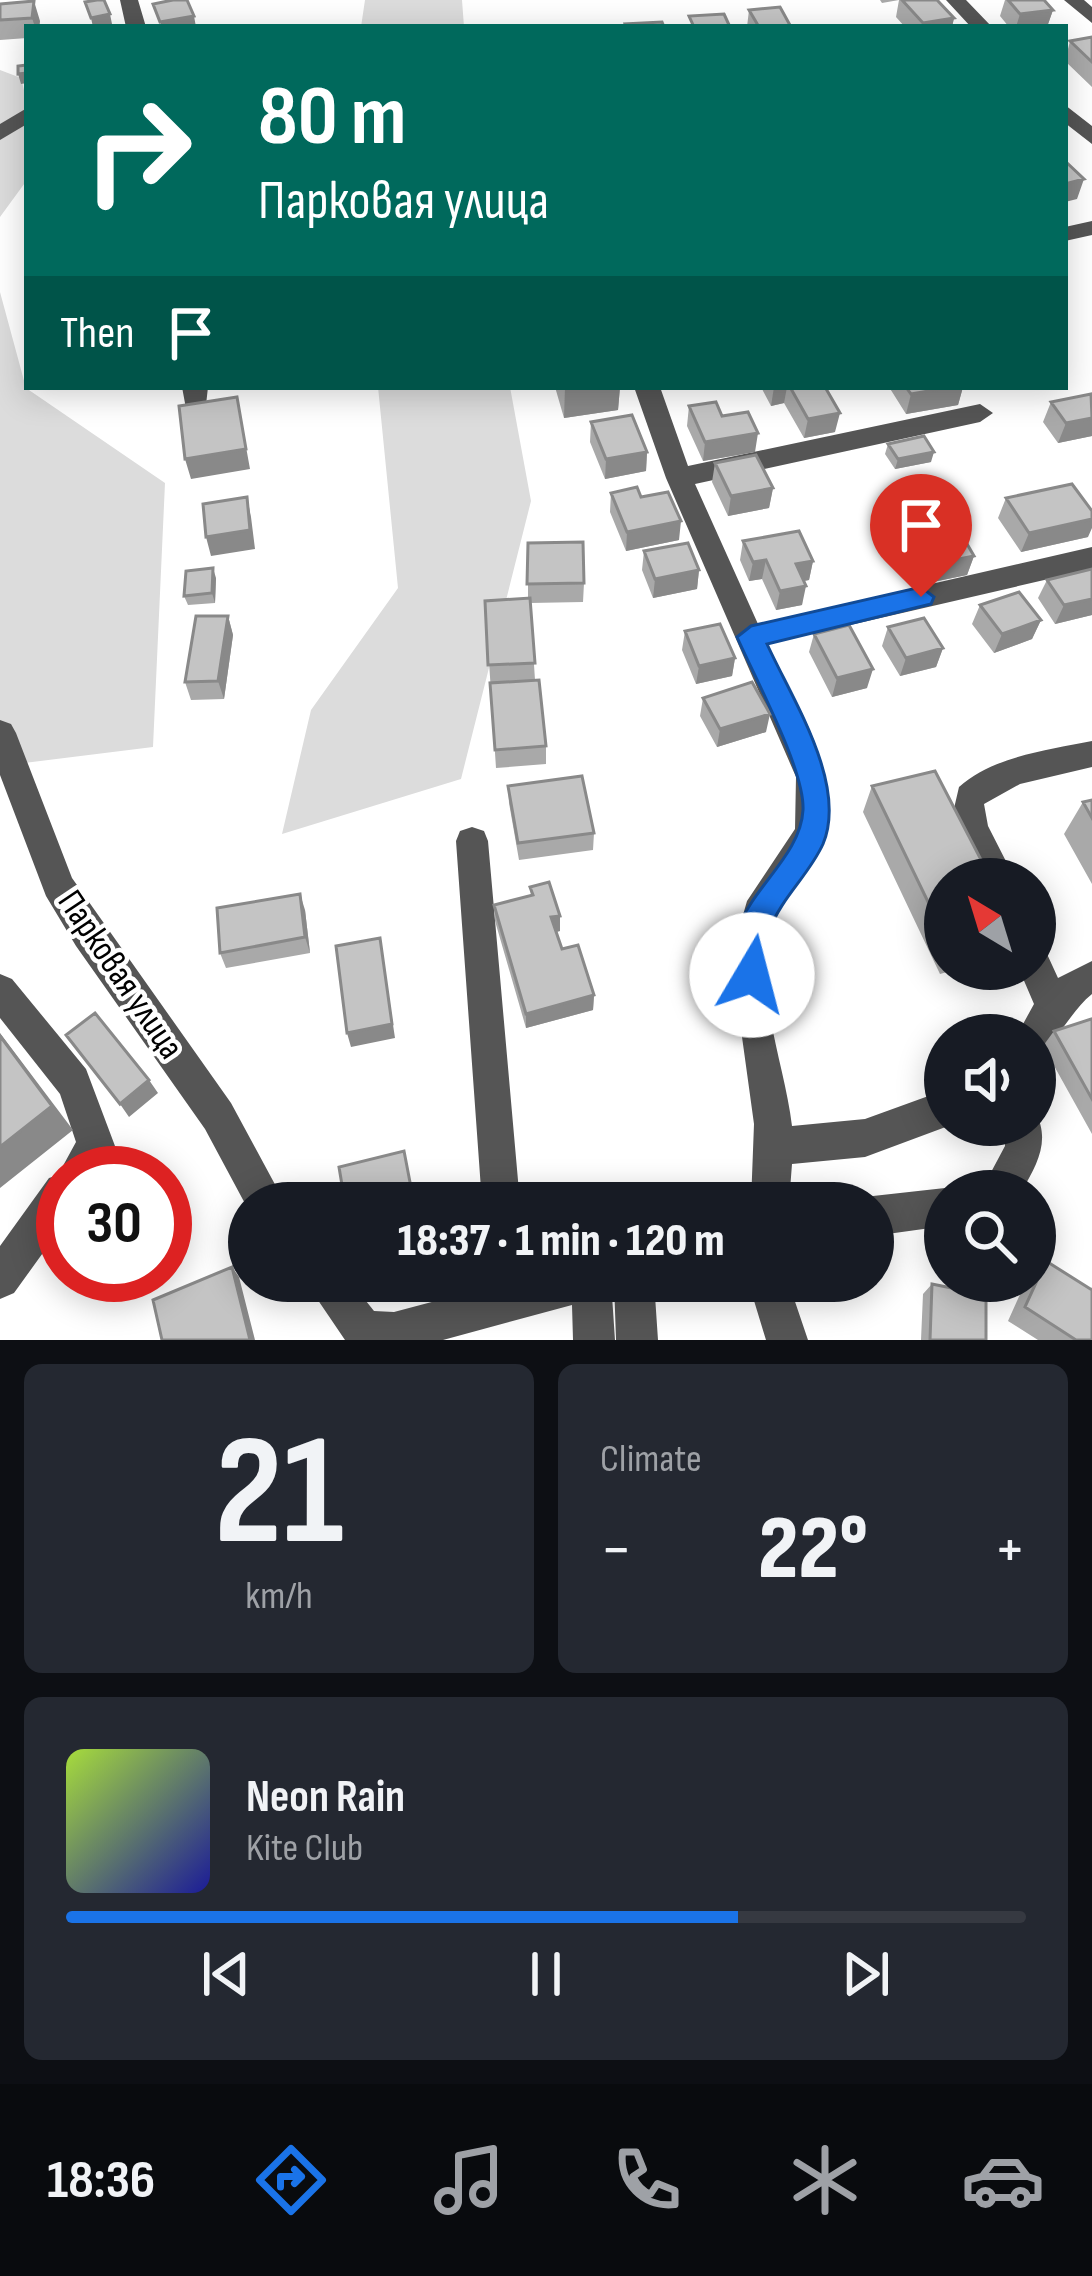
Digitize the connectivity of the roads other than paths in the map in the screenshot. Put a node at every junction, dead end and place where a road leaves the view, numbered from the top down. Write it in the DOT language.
graph roads {
  1 [pos="955,0"];
  2 [pos="1073,0"];
  3 [pos="1092,17"];
  4 [pos="979,24"];
  5 [pos="1068,114"];
  6 [pos="1091,136"];
  7 [pos="648,390"];
  8 [pos="980,412"];
  9 [pos="679,478"];
  10 [pos="1092,558"];
  11 [pos="751,637"];
  12 [pos="0,734"];
  13 [pos="1092,754"];
  14 [pos="472,841"];
  15 [pos="989,858"];
  16 [pos="1092,977"];
  17 [pos="0,991"];
  18 [pos="1051,1014"];
  19 [pos="924,1117"];
  20 [pos="96,1146"];
  21 [pos="775,1148"];
  22 [pos="254,1182"];
  23 [pos="499,1182"];
  24 [pos="768,1182"];
  25 [pos="924,1210"];
  26 [pos="894,1213"];
  27 [pos="36,1229"];
  28 [pos="0,1279"];
  29 [pos="341,1302"];
  30 [pos="482,1302"];
  31 [pos="590,1302"];
  32 [pos="635,1302"];
  33 [pos="775,1302"];
  34 [pos="595,1340"];
  35 [pos="637,1340"];
  36 [pos="787,1340"];
  1 -- 4 [label="street"];
  2 -- 3 [label="street"];
  5 -- 6 [label="street"];
  7 -- 9 [label="street"];
  8 -- 9 [label="street"];
  9 -- 11 [label="street"];
  10 -- 11 [label="street"];
  11 -- 21 [label="street"];
  12 -- 22 [label="street, Парковая улица"];
  13 -- 15 [label="street"];
  14 -- 23 [label="street"];
  16 -- 18 [label="street"];
  17 -- 20 [label="street"];
  19 -- 21 [label="street"];
  21 -- 24 [label="street"];
  25 -- 26 [label="street"];
  27 -- 28 [label="street"];
  29 -- 30 [label="street"];
  31 -- 34 [label="street"];
  32 -- 35 [label="street"];
  33 -- 36 [label="street"];
}
